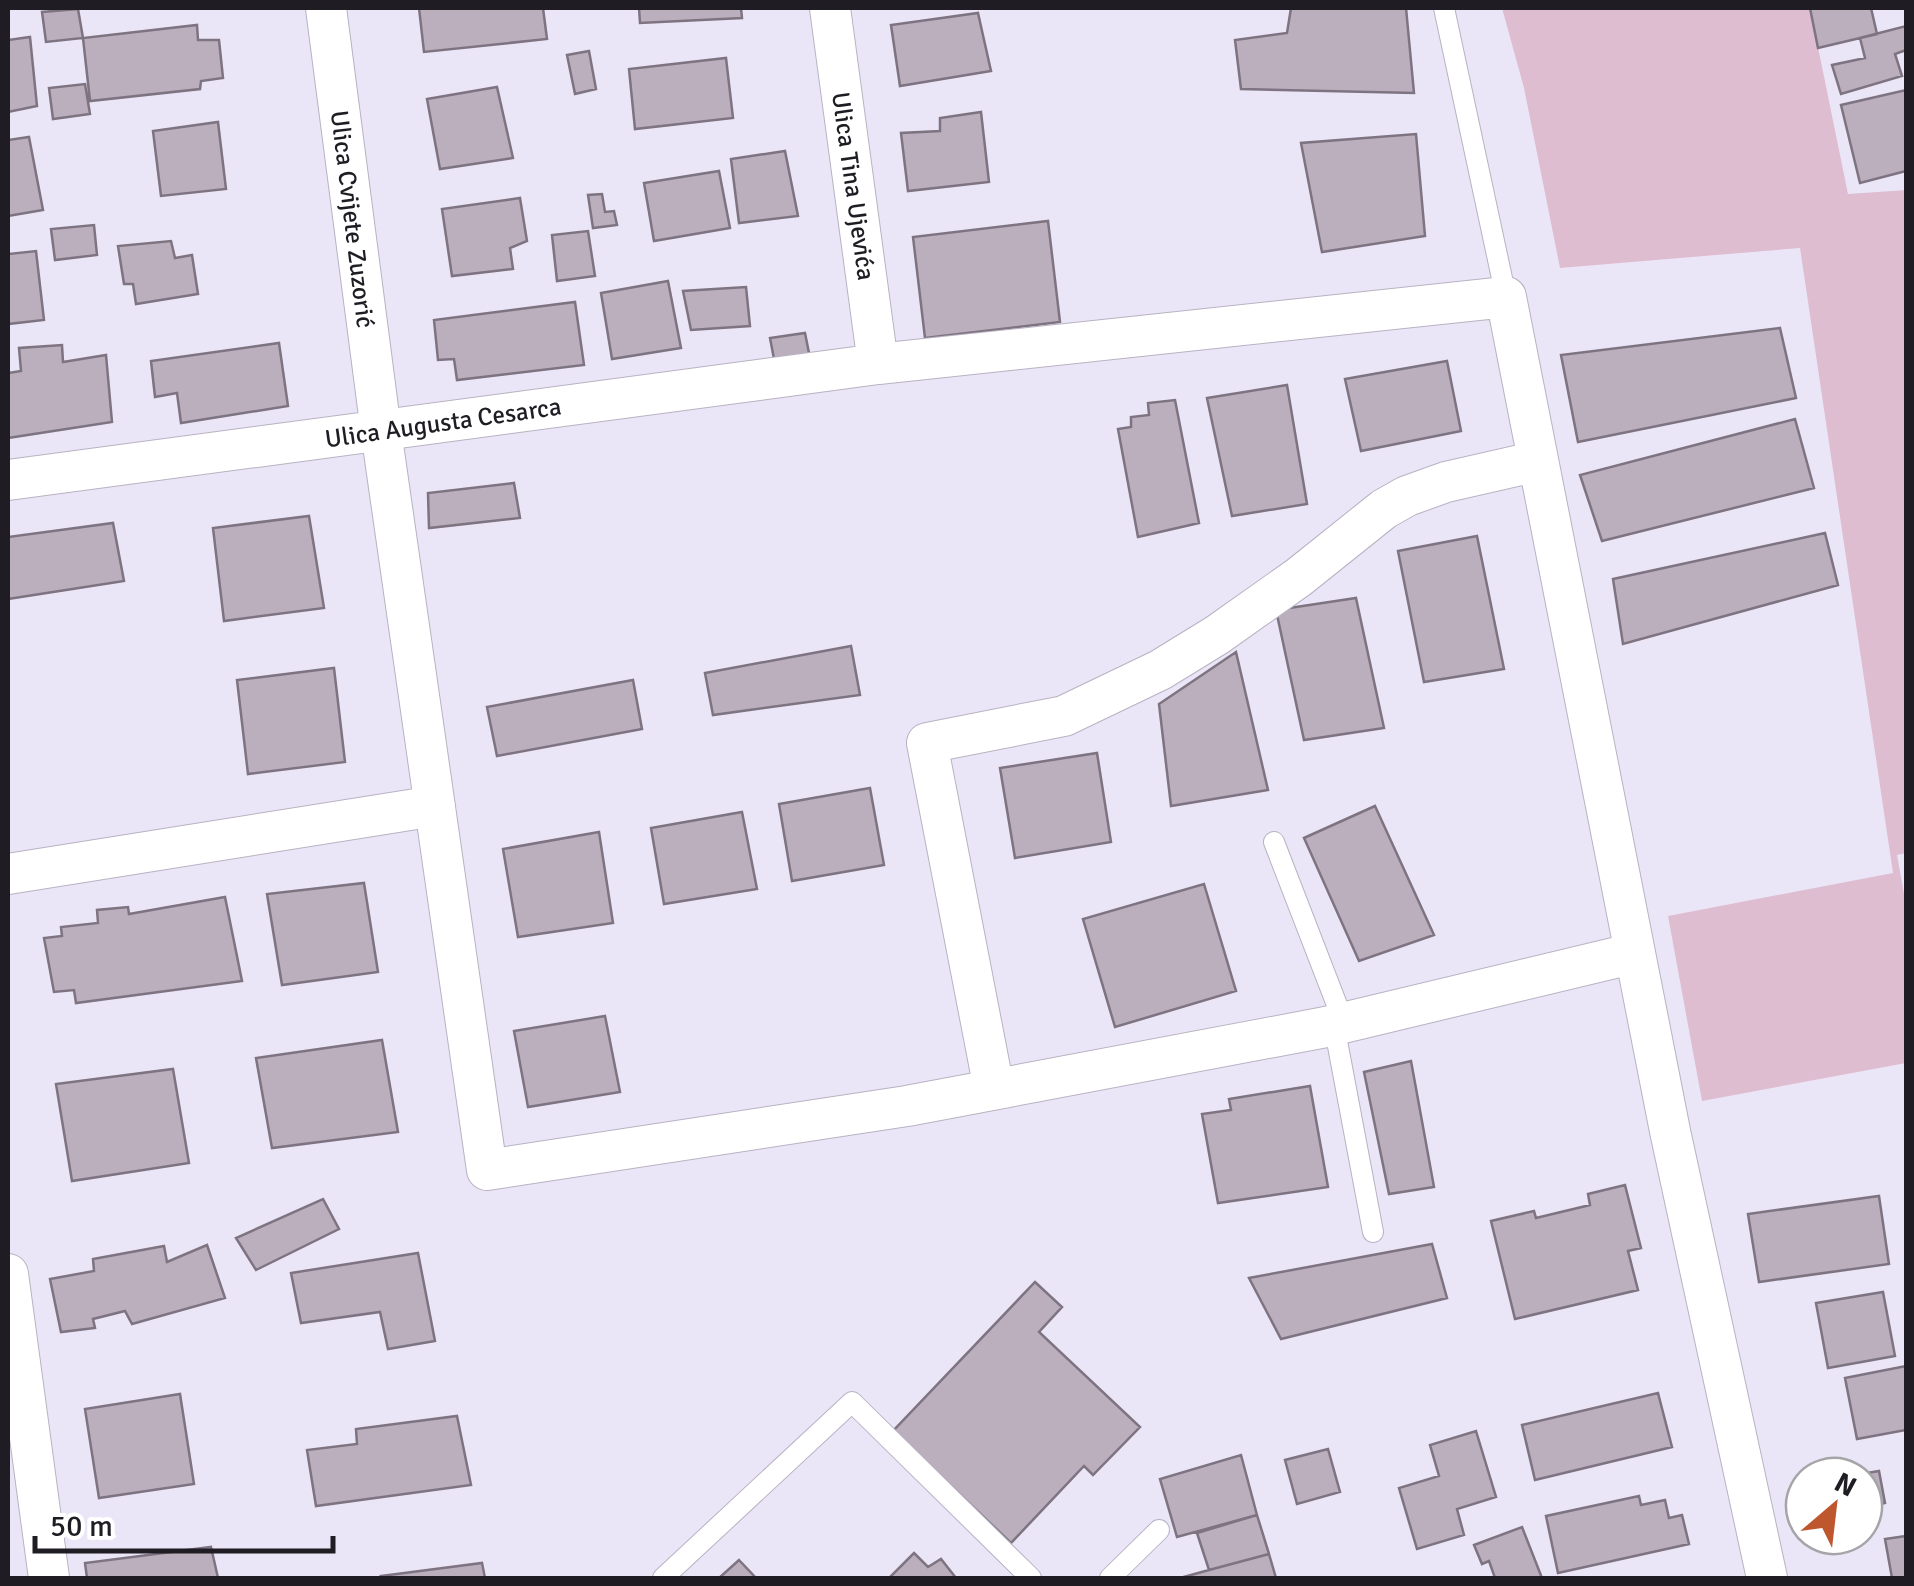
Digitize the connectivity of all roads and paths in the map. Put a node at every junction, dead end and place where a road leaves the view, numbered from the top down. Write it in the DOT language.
graph roads {
  1 [pos="326,8"];
  2 [pos="830,8"];
  3 [pos="1444,8"];
  4 [pos="1506,297"];
  5 [pos="878,364"];
  6 [pos="380,431"];
  7 [pos="1538,462"];
  8 [pos="8,480"];
  9 [pos="435,806"];
  10 [pos="1274,842"];
  11 [pos="8,874"];
  12 [pos="1634,954"];
  13 [pos="1339,1024"];
  14 [pos="994,1089"];
  15 [pos="1373,1232"];
  16 [pos="8,1274"];
  17 [pos="1159,1530"];
  18 [pos="48,1578"];
  19 [pos="663,1578"];
  20 [pos="1031,1578"];
  21 [pos="1110,1578"];
  22 [pos="1768,1578"];
  1 -- 6 [label="street, Ulica Cvijete Zuzorić"];
  2 -- 5 [label="street, Ulica Tina Ujevića"];
  3 -- 4 [label="lane"];
  4 -- 5 [label="street, Ulica Augusta Cesarca"];
  4 -- 7 [label="street"];
  5 -- 6 [label="street, Ulica Augusta Cesarca"];
  6 -- 8 [label="street, Ulica Augusta Cesarca"];
  6 -- 9 [label="street, Ulica Cvijete Zuzorić"];
  7 -- 12 [label="street"];
  7 -- 14 [label="street"];
  9 -- 11 [label="street"];
  9 -- 14 [label="street, Ulica Cvijete Zuzorić"];
  10 -- 13 [label="lane"];
  12 -- 13 [label="street"];
  12 -- 22 [label="street"];
  13 -- 14 [label="street"];
  13 -- 15 [label="lane"];
  16 -- 18 [label="street"];
  17 -- 21 [label="lane"];
  19 -- 20 [label="lane"];
}
